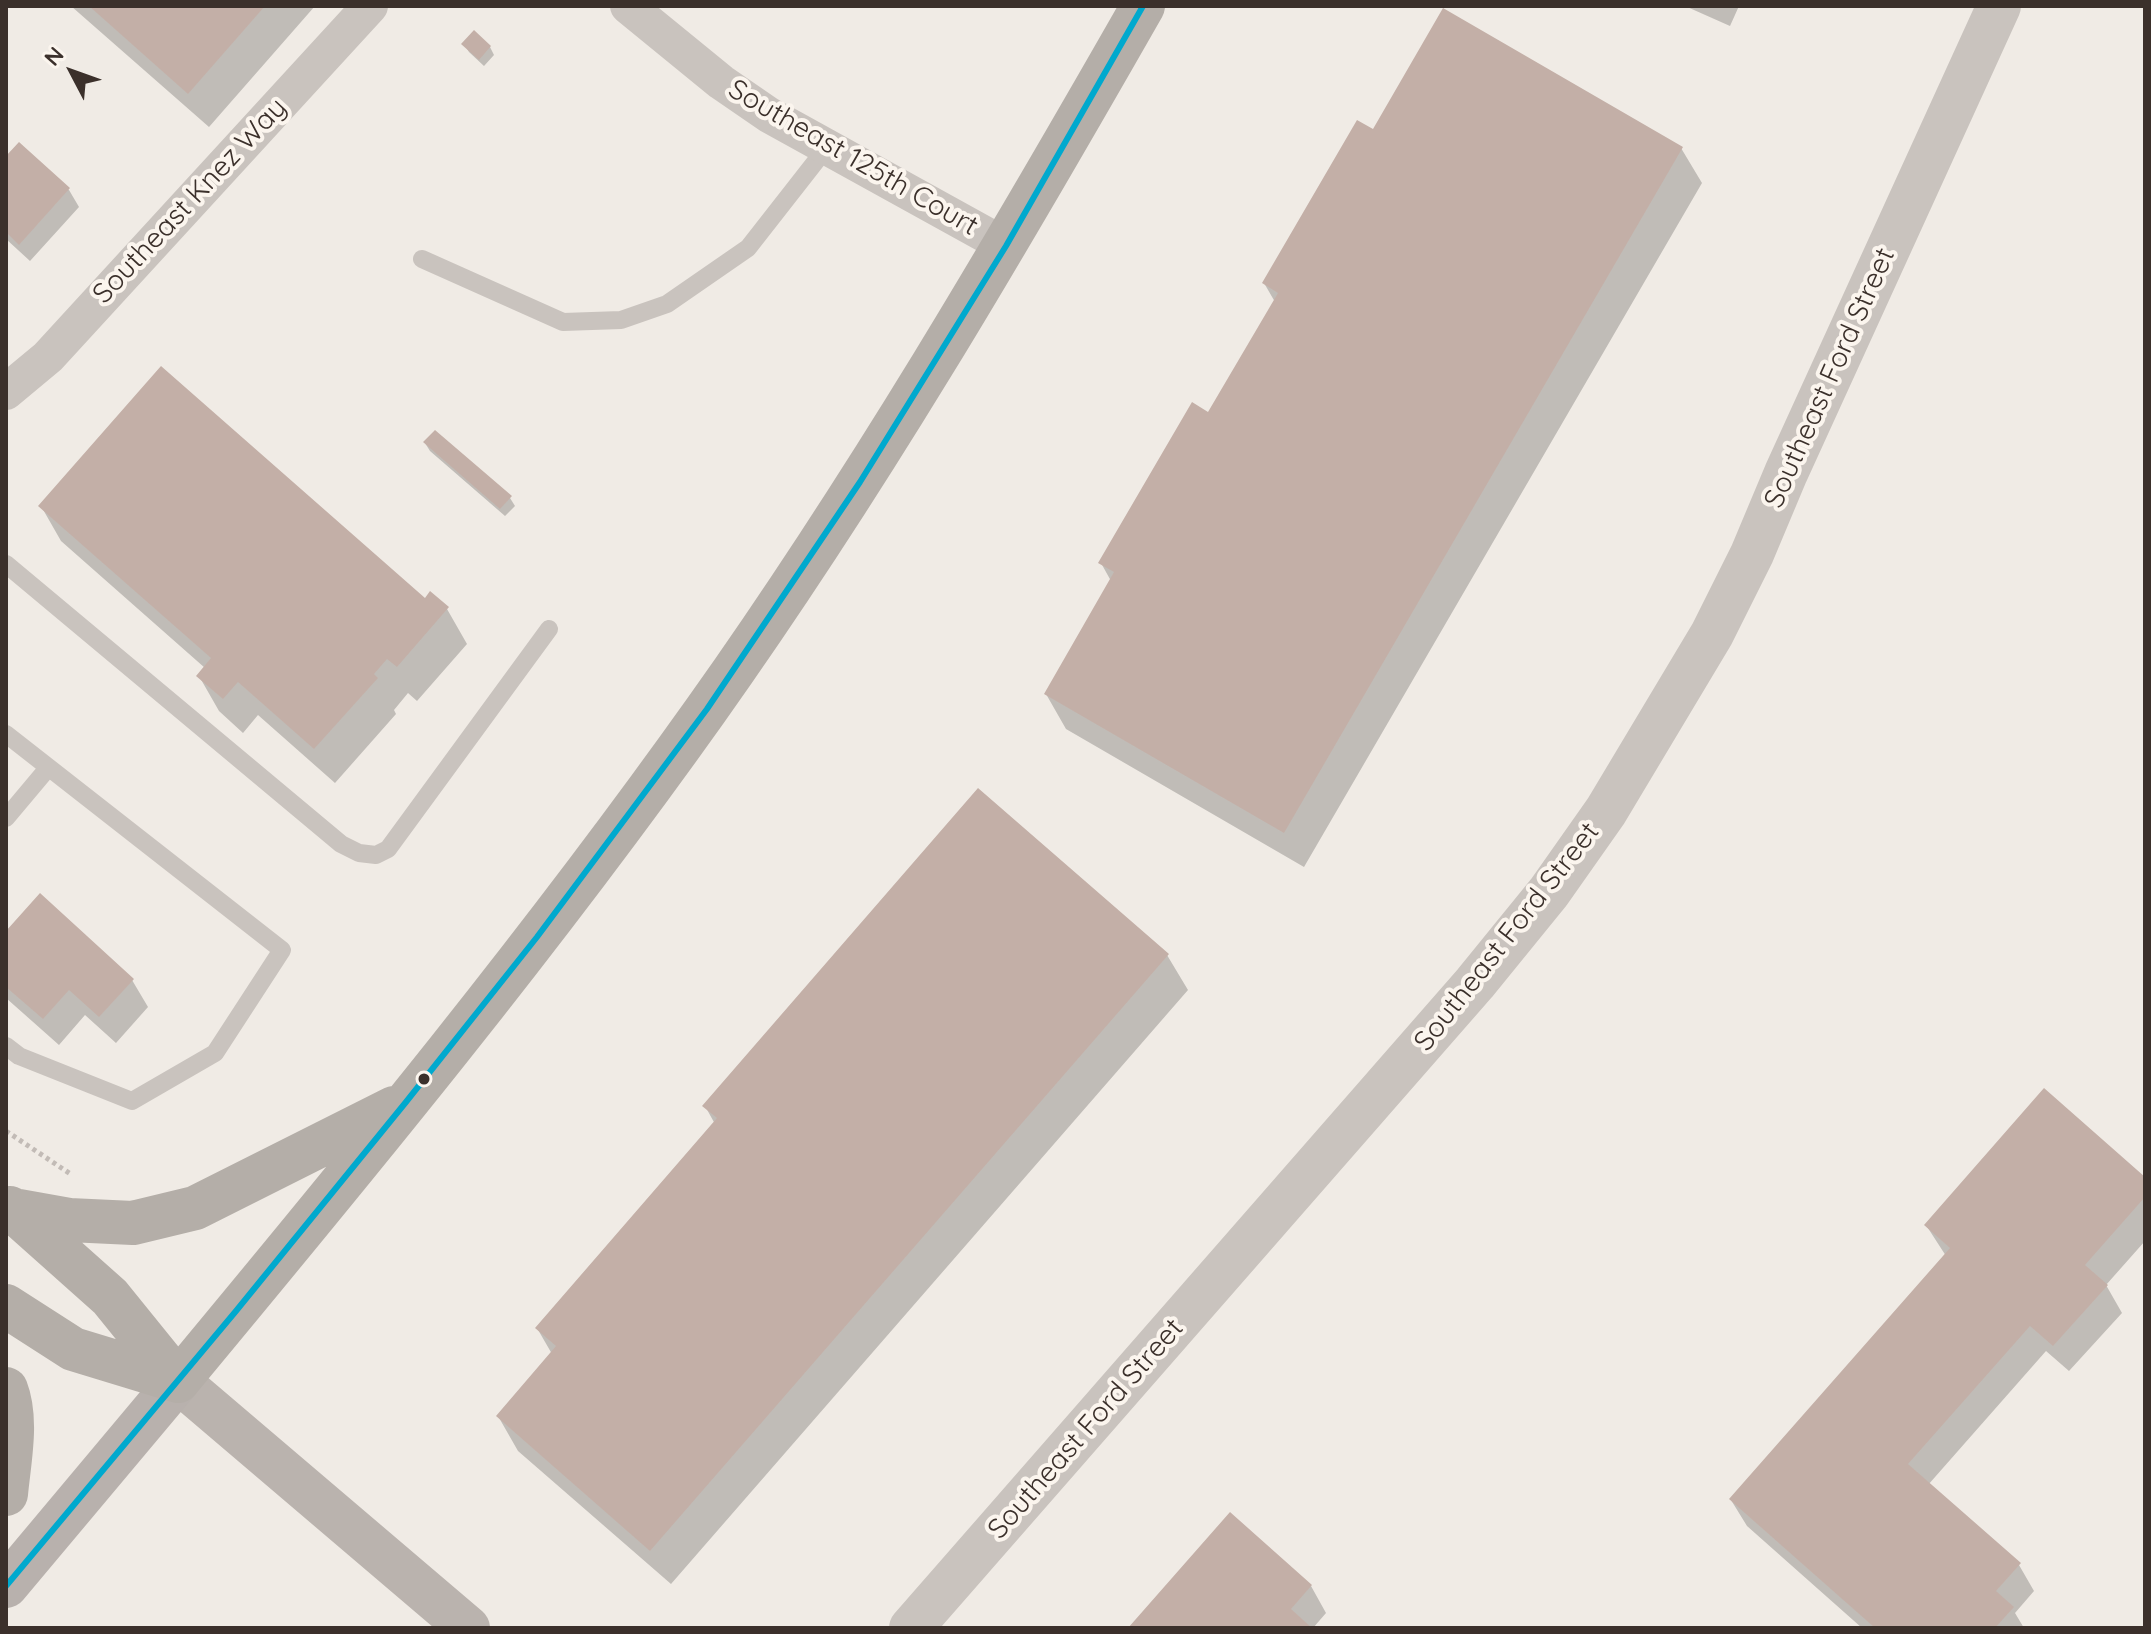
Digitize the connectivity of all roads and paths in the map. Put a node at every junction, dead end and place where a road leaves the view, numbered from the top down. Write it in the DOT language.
graph roads {
  1 [pos="370,6"];
  2 [pos="628,6"];
  3 [pos="1143,6"];
  4 [pos="1999,6"];
  5 [pos="827,147"];
  6 [pos="1006,246"];
  7 [pos="422,259"];
  8 [pos="6,392"];
  9 [pos="6,564"];
  10 [pos="549,629"];
  11 [pos="6,734"];
  12 [pos="48,768"];
  13 [pos="6,818"];
  14 [pos="6,1046"];
  15 [pos="406,1102"];
  16 [pos="6,1131"];
  17 [pos="84,1183"];
  18 [pos="9,1208"];
  19 [pos="6,1306"];
  20 [pos="178,1381"];
  21 [pos="6,1389"];
  22 [pos="6,1494"];
  23 [pos="6,1586"];
  24 [pos="468,1628"];
  25 [pos="911,1628"];
  1 -- 8 [label="street, Southeast Knez Way"];
  2 -- 5 [label="street, Southeast 125th Court"];
  3 -- 6 [label="highway"];
  4 -- 25 [label="street, Southeast Ford Street"];
  5 -- 6 [label="street, Southeast 125th Court"];
  5 -- 7 [label="lane"];
  6 -- 15 [label="highway"];
  9 -- 10 [label="lane"];
  11 -- 12 [label="lane"];
  12 -- 13 [label="lane"];
  12 -- 14 [label="lane"];
  15 -- 18 [label="highway"];
  15 -- 20 [label="highway"];
  16 -- 17 [label="path"];
  18 -- 20 [label="highway"];
  19 -- 20 [label="highway"];
  20 -- 23 [label="main road"];
  20 -- 24 [label="main road"];
  21 -- 22 [label="highway"];
}
